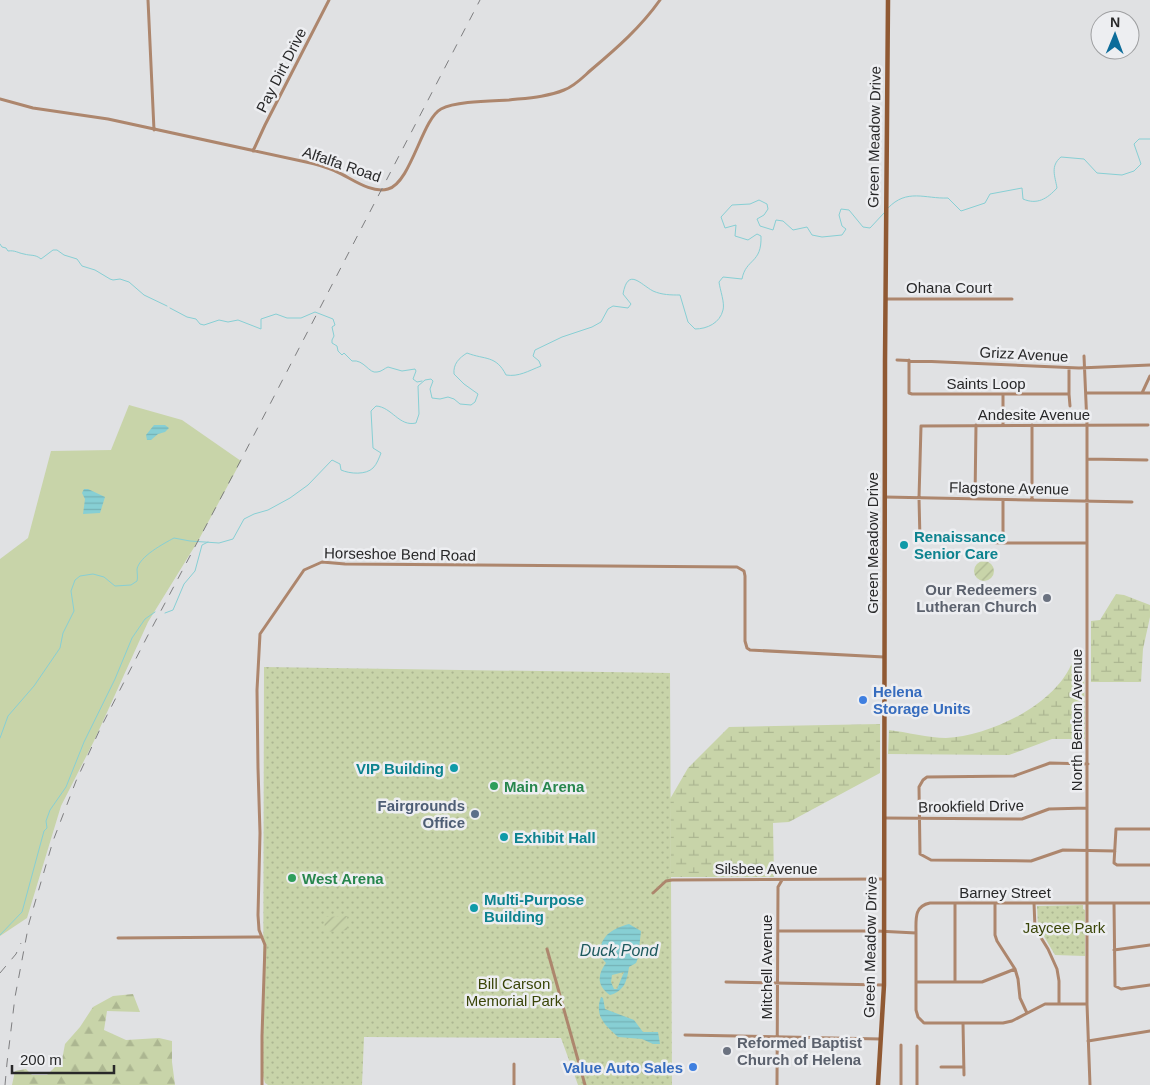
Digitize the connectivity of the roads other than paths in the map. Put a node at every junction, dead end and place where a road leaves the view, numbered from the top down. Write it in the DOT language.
graph roads {
  1 [pos="148,0"];
  2 [pos="329,0"];
  3 [pos="660,0"];
  4 [pos="888,0"];
  5 [pos="0,99"];
  6 [pos="154,130"];
  7 [pos="253,151"];
  8 [pos="885,298"];
  9 [pos="1012,299"];
  10 [pos="1084,356"];
  11 [pos="897,360"];
  12 [pos="910,360"];
  13 [pos="1150,365"];
  14 [pos="1069,368"];
  15 [pos="1084,368"];
  16 [pos="1150,376"];
  17 [pos="1087,393"];
  18 [pos="1142,393"];
  19 [pos="1003,394"];
  20 [pos="1069,394"];
  21 [pos="1150,394"];
  22 [pos="1070,406"];
  23 [pos="976,425"];
  24 [pos="1004,425"];
  25 [pos="1032,425"];
  26 [pos="1087,425"];
  27 [pos="1148,425"];
  28 [pos="1087,459"];
  29 [pos="1147,460"];
  30 [pos="885,497"];
  31 [pos="919,498"];
  32 [pos="975,499"];
  33 [pos="1003,500"];
  34 [pos="1032,500"];
  35 [pos="1086,501"];
  36 [pos="1132,502"];
  37 [pos="1003,543"];
  38 [pos="1087,543"];
  39 [pos="884,658"];
  40 [pos="1088,764"];
  41 [pos="1087,808"];
  42 [pos="884,818"];
  43 [pos="919,818"];
  44 [pos="1150,829"];
  45 [pos="1087,851"];
  46 [pos="1114,851"];
  47 [pos="1150,865"];
  48 [pos="884,879"];
  49 [pos="782,880"];
  50 [pos="653,893"];
  51 [pos="955,903"];
  52 [pos="995,903"];
  53 [pos="1034,903"];
  54 [pos="1087,903"];
  55 [pos="1114,903"];
  56 [pos="1150,903"];
  57 [pos="778,931"];
  58 [pos="884,933"];
  59 [pos="916,933"];
  60 [pos="262,937"];
  61 [pos="118,938"];
  62 [pos="1150,945"];
  63 [pos="547,949"];
  64 [pos="1114,950"];
  65 [pos="1015,969"];
  66 [pos="726,982"];
  67 [pos="916,982"];
  68 [pos="955,982"];
  69 [pos="777,983"];
  70 [pos="884,985"];
  71 [pos="1150,985"];
  72 [pos="1059,1003"];
  73 [pos="1088,1004"];
  74 [pos="1027,1013"];
  75 [pos="963,1023"];
  76 [pos="1150,1031"];
  77 [pos="685,1035"];
  78 [pos="777,1037"];
  79 [pos="881,1038"];
  80 [pos="1088,1041"];
  81 [pos="901,1045"];
  82 [pos="917,1046"];
  83 [pos="514,1064"];
  84 [pos="941,1067"];
  85 [pos="964,1067"];
  86 [pos="964,1075"];
  87 [pos="262,1085"];
  88 [pos="514,1085"];
  89 [pos="585,1085"];
  90 [pos="777,1085"];
  91 [pos="878,1085"];
  92 [pos="901,1085"];
  93 [pos="917,1085"];
  94 [pos="1090,1085"];
  1 -- 6 [label="street"];
  2 -- 7 [label="street, Pay Dirt Drive"];
  3 -- 7 [label="street, Alfalfa Road"];
  4 -- 8 [label="main road, Green Meadow Drive"];
  5 -- 6 [label="street, Alfalfa Road"];
  6 -- 7 [label="street, Alfalfa Road"];
  8 -- 9 [label="street, Ohana Court"];
  8 -- 30 [label="main road, Green Meadow Drive"];
  10 -- 15 [label="street, North Benton Avenue"];
  11 -- 12 [label="street, Grizz Avenue"];
  12 -- 14 [label="street, Grizz Avenue"];
  12 -- 19 [label="street, Saints Loop"];
  13 -- 15 [label="street, Grizz Avenue"];
  14 -- 15 [label="street, Grizz Avenue"];
  14 -- 20 [label="street"];
  15 -- 17 [label="street, North Benton Avenue"];
  16 -- 18 [label="street"];
  17 -- 18 [label="street"];
  17 -- 26 [label="street, North Benton Avenue"];
  18 -- 21 [label="street"];
  19 -- 20 [label="street, Saints Loop"];
  19 -- 24 [label="street"];
  20 -- 22 [label="street"];
  23 -- 24 [label="street, Andesite Avenue"];
  23 -- 31 [label="street, Andesite Avenue"];
  23 -- 32 [label="street"];
  24 -- 25 [label="street, Andesite Avenue"];
  25 -- 26 [label="street, Andesite Avenue"];
  25 -- 34 [label="street"];
  26 -- 27 [label="street, Andesite Avenue"];
  26 -- 28 [label="street, North Benton Avenue"];
  28 -- 29 [label="street"];
  28 -- 35 [label="street, North Benton Avenue"];
  30 -- 31 [label="street, Flagstone Avenue"];
  30 -- 39 [label="main road, Green Meadow Drive"];
  31 -- 32 [label="street, Flagstone Avenue"];
  31 -- 37 [label="street"];
  32 -- 33 [label="street, Flagstone Avenue"];
  33 -- 34 [label="street, Flagstone Avenue"];
  33 -- 37 [label="street"];
  34 -- 35 [label="street, Flagstone Avenue"];
  35 -- 36 [label="street, Flagstone Avenue"];
  35 -- 38 [label="street, North Benton Avenue"];
  37 -- 38 [label="street"];
  38 -- 40 [label="street, North Benton Avenue"];
  39 -- 42 [label="main road, Green Meadow Drive"];
  39 -- 60 [label="street, Horseshoe Bend Road"];
  40 -- 41 [label="street, North Benton Avenue"];
  40 -- 43 [label="street"];
  41 -- 43 [label="street, Brookfield Drive"];
  41 -- 45 [label="street, North Benton Avenue"];
  42 -- 43 [label="street, Brookfield Drive"];
  42 -- 48 [label="main road, Green Meadow Drive"];
  43 -- 45 [label="street"];
  44 -- 46 [label="street"];
  45 -- 46 [label="street"];
  45 -- 54 [label="street, North Benton Avenue"];
  46 -- 47 [label="street"];
  48 -- 49 [label="street, Silsbee Avenue"];
  48 -- 58 [label="main road, Green Meadow Drive"];
  49 -- 50 [label="street, Silsbee Avenue"];
  49 -- 57 [label="street, Mitchell Avenue"];
  51 -- 52 [label="street, Barney Street"];
  51 -- 59 [label="street, Barney Street"];
  51 -- 68 [label="street"];
  52 -- 53 [label="street, Barney Street"];
  52 -- 65 [label="street"];
  53 -- 54 [label="street, Barney Street"];
  53 -- 72 [label="street"];
  54 -- 55 [label="street, Barney Street"];
  54 -- 73 [label="street, North Benton Avenue"];
  55 -- 56 [label="street, Barney Street"];
  55 -- 64 [label="street"];
  57 -- 58 [label="street"];
  57 -- 69 [label="street, Mitchell Avenue"];
  58 -- 59 [label="street"];
  58 -- 70 [label="main road, Green Meadow Drive"];
  59 -- 67 [label="street"];
  60 -- 61 [label="street"];
  60 -- 87 [label="street, Horseshoe Bend Road"];
  62 -- 64 [label="street"];
  63 -- 89 [label="street"];
  64 -- 71 [label="street"];
  65 -- 68 [label="street"];
  65 -- 74 [label="street"];
  66 -- 69 [label="street"];
  67 -- 68 [label="street"];
  67 -- 75 [label="street"];
  69 -- 70 [label="street"];
  69 -- 78 [label="street, Mitchell Avenue"];
  70 -- 79 [label="main road, Green Meadow Drive"];
  72 -- 73 [label="street"];
  72 -- 74 [label="street"];
  73 -- 80 [label="street, North Benton Avenue"];
  74 -- 75 [label="street"];
  75 -- 85 [label="street"];
  76 -- 80 [label="street"];
  77 -- 78 [label="street"];
  78 -- 79 [label="street"];
  78 -- 90 [label="street, Mitchell Avenue"];
  79 -- 91 [label="main road, Green Meadow Drive"];
  80 -- 94 [label="street, North Benton Avenue"];
  81 -- 92 [label="street"];
  82 -- 93 [label="street"];
  83 -- 88 [label="street"];
  84 -- 85 [label="street"];
  85 -- 86 [label="street"];
}
